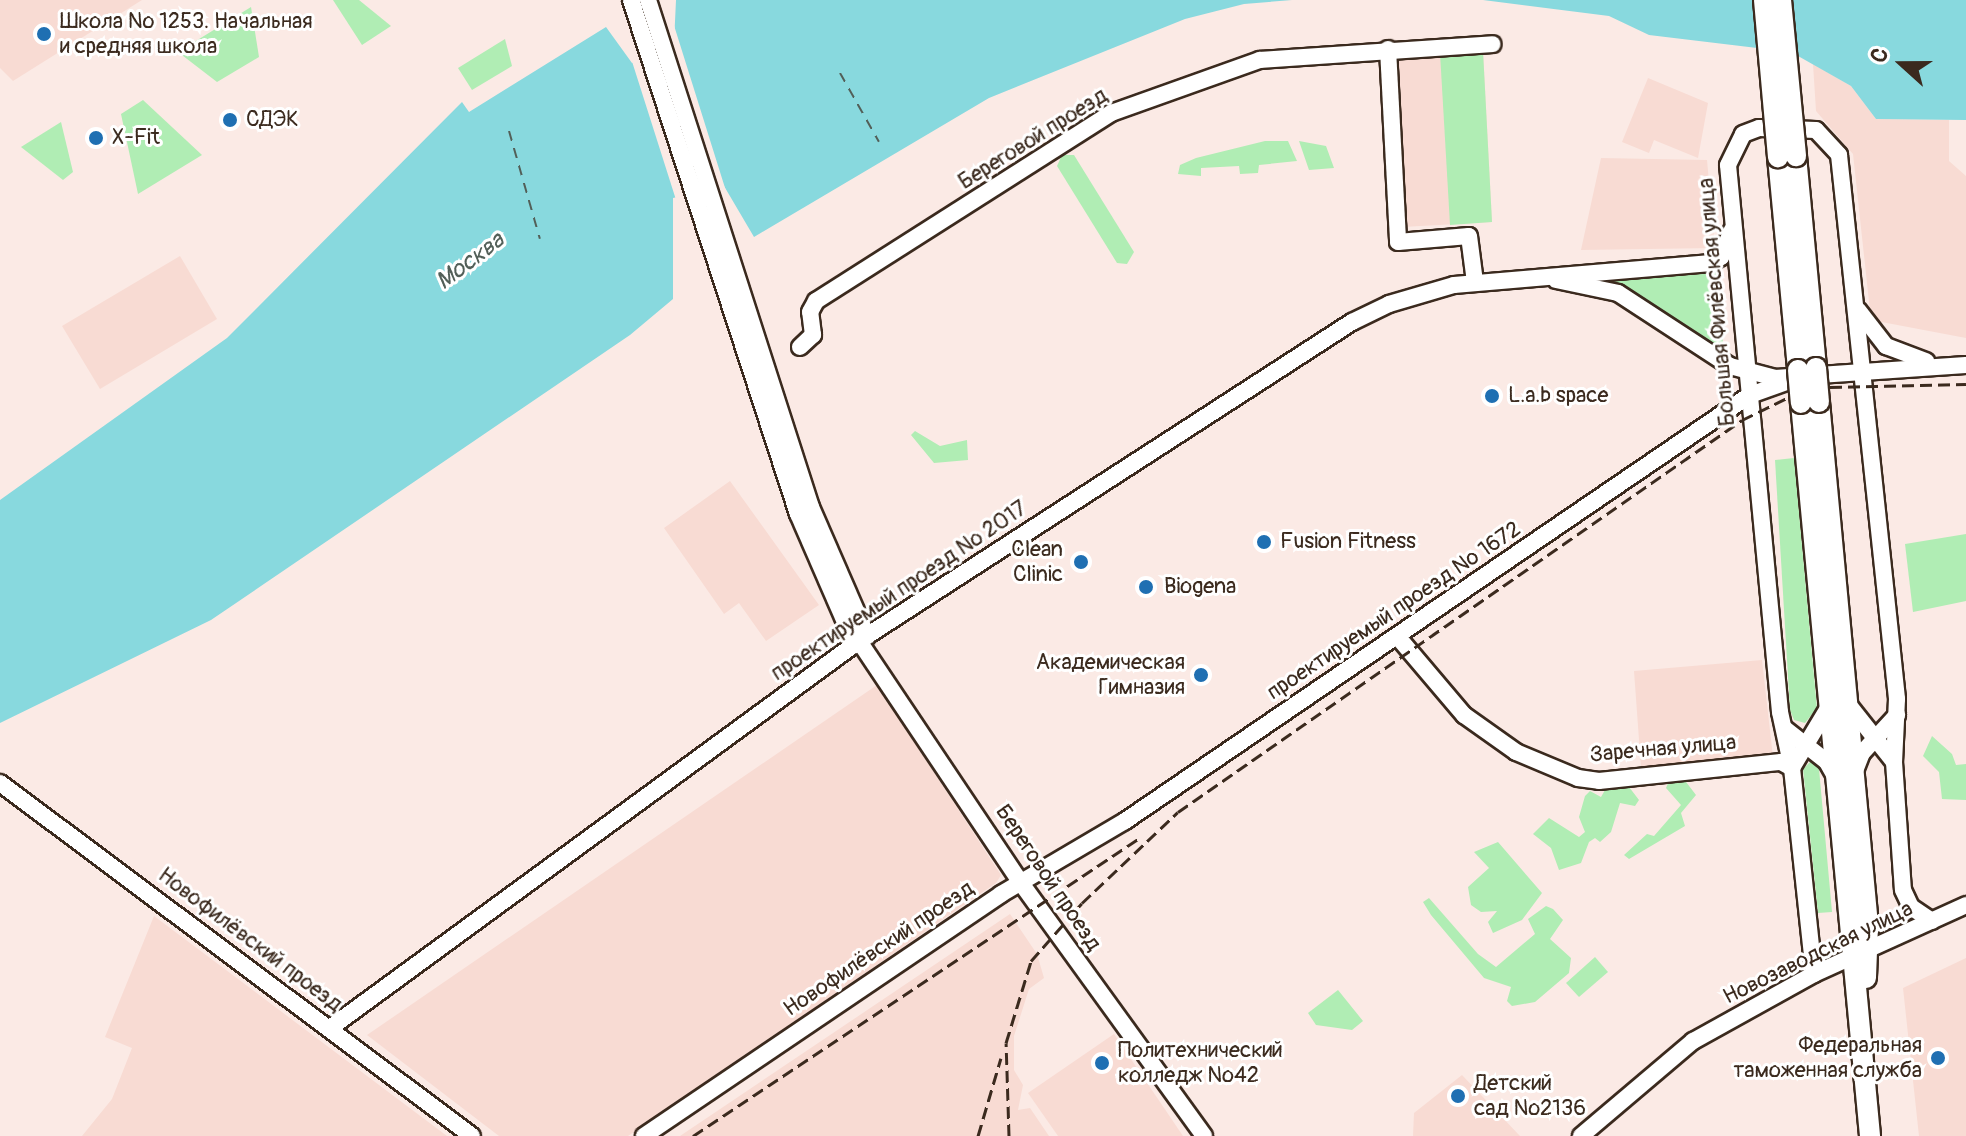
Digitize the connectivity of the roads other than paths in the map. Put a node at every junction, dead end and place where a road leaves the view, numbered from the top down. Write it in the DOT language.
graph roads {
  1 [pos="631,0"];
  2 [pos="648,0"];
  3 [pos="1764,0"];
  4 [pos="1781,0"];
  5 [pos="1492,44"];
  6 [pos="1388,49"];
  7 [pos="1787,156"];
  8 [pos="1733,223"];
  9 [pos="1534,276"];
  10 [pos="1475,282"];
  11 [pos="1854,301"];
  12 [pos="800,347"];
  13 [pos="754,358"];
  14 [pos="1958,365"];
  15 [pos="1747,372"];
  16 [pos="1802,372"];
  17 [pos="1862,373"];
  18 [pos="1750,395"];
  19 [pos="1397,636"];
  20 [pos="860,641"];
  21 [pos="1844,707"];
  22 [pos="1897,707"];
  23 [pos="1782,722"];
  24 [pos="1822,726"];
  25 [pos="1875,739"];
  26 [pos="1808,748"];
  27 [pos="1894,762"];
  28 [pos="1792,768"];
  29 [pos="1845,777"];
  30 [pos="0,783"];
  31 [pos="1021,883"];
  32 [pos="1966,905"];
  33 [pos="1932,921"];
  34 [pos="1860,953"];
  35 [pos="1814,974"];
  36 [pos="330,1028"];
  37 [pos="472,1136"];
  38 [pos="644,1136"];
  39 [pos="1204,1136"];
  40 [pos="1581,1136"];
  41 [pos="1870,1136"];
  1 -- 13 [label="street"];
  2 -- 13 [label="street"];
  3 -- 7 [label="main road, bridge"];
  4 -- 7 [label="main road, bridge"];
  5 -- 6 [label="street, Береговой проезд"];
  6 -- 10 [label="street"];
  6 -- 12 [label="street, Береговой проезд"];
  7 -- 16 [label="main road"];
  8 -- 9 [label="street, проектируемый проезд № 2017"];
  8 -- 11 [label="street, Большая Филёвская улица"];
  8 -- 15 [label="street, Большая Филёвская улица"];
  9 -- 10 [label="street, проектируемый проезд № 2017"];
  9 -- 15 [label="street, проектируемый проезд № 2017"];
  10 -- 20 [label="street, проектируемый проезд № 2017"];
  11 -- 14 [label="street"];
  11 -- 17 [label="street, Большая Филёвская улица"];
  13 -- 20 [label="street, Береговой проезд"];
  14 -- 17 [label="street"];
  15 -- 16 [label="street"];
  15 -- 18 [label="street, Большая Филёвская улица"];
  16 -- 17 [label="street"];
  16 -- 18 [label="street, проектируемый проезд № 1672"];
  16 -- 21 [label="main road, bridge"];
  17 -- 22 [label="street, Большая Филёвская улица"];
  18 -- 19 [label="street, проектируемый проезд № 1672"];
  18 -- 23 [label="street, Большая Филёвская улица"];
  19 -- 28 [label="street, Заречная улица"];
  19 -- 31 [label="street, проектируемый проезд № 1672"];
  20 -- 31 [label="street, Береговой проезд"];
  20 -- 36 [label="street, проектируемый проезд № 2017"];
  21 -- 22 [label="street"];
  21 -- 24 [label="street"];
  21 -- 25 [label="street"];
  21 -- 29 [label="main road"];
  22 -- 25 [label="street"];
  22 -- 27 [label="street, Большая Филёвская улица"];
  23 -- 24 [label="street"];
  23 -- 26 [label="street"];
  23 -- 28 [label="street, Большая Филёвская улица"];
  24 -- 26 [label="street"];
  25 -- 27 [label="street"];
  25 -- 29 [label="street"];
  26 -- 28 [label="street"];
  26 -- 29 [label="street"];
  27 -- 33 [label="street, Большая Филёвская улица"];
  28 -- 35 [label="street, Большая Филёвская улица"];
  29 -- 34 [label="main road"];
  30 -- 36 [label="street, Новофилёвский проезд"];
  31 -- 38 [label="street, Новофилёвский проезд"];
  31 -- 39 [label="street, Береговой проезд"];
  32 -- 33 [label="street, Новозаводская улица"];
  33 -- 34 [label="street, Новозаводская улица"];
  34 -- 35 [label="street, Новозаводская улица"];
  34 -- 41 [label="main road"];
  35 -- 40 [label="street, Новозаводская улица"];
  36 -- 37 [label="street, Новофилёвский проезд"];
}
